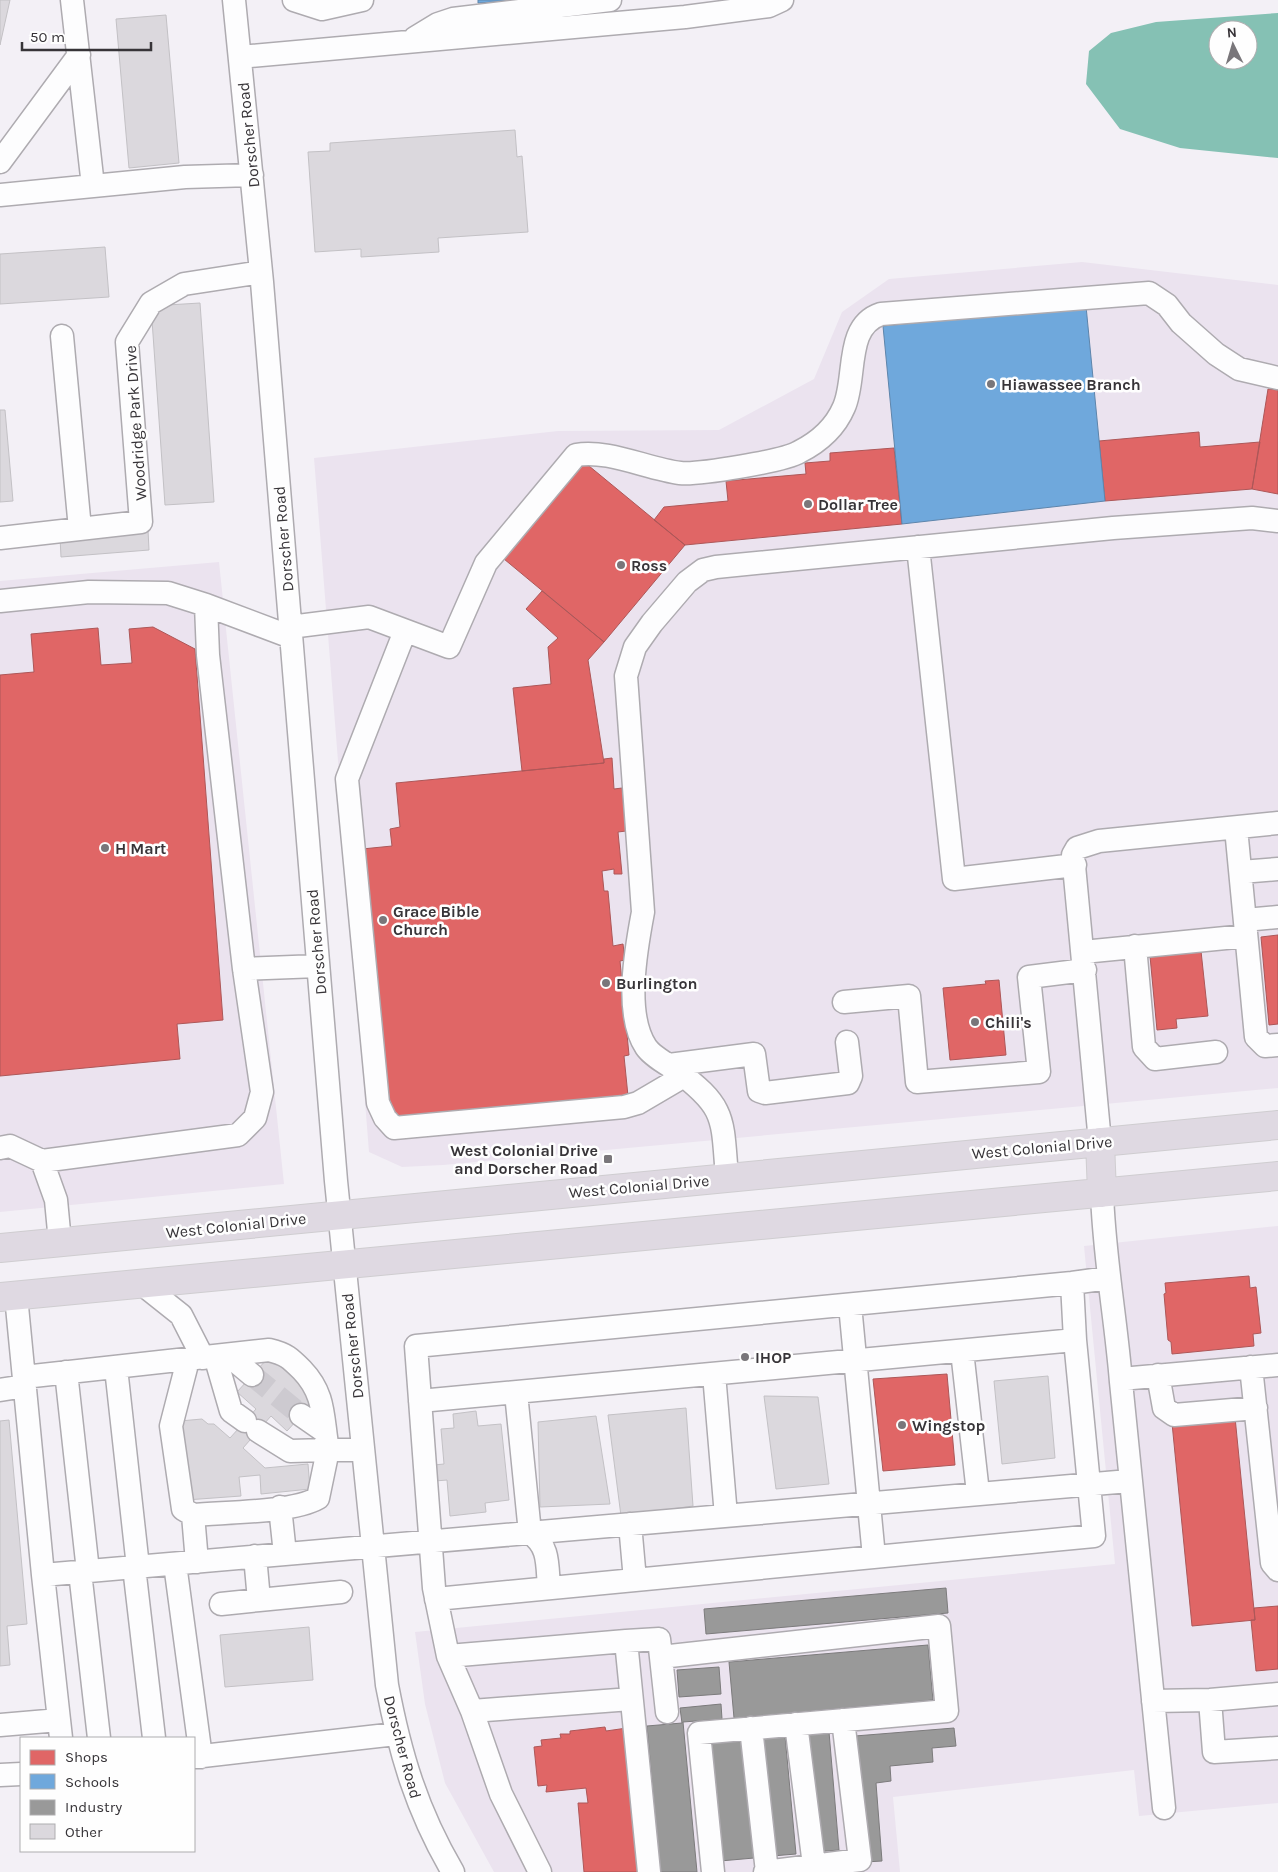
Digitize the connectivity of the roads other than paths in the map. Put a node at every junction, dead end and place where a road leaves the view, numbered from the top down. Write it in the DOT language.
graph roads {
  1 [pos="72,0"];
  2 [pos="234,0"];
  3 [pos="294,0"];
  4 [pos="362,0"];
  5 [pos="610,0"];
  6 [pos="782,0"];
  7 [pos="333,3"];
  8 [pos="407,42"];
  9 [pos="79,55"];
  10 [pos="240,58"];
  11 [pos="0,162"];
  12 [pos="252,175"];
  13 [pos="93,186"];
  14 [pos="0,196"];
  15 [pos="261,272"];
  16 [pos="62,336"];
  17 [pos="1278,378"];
  18 [pos="1278,521"];
  19 [pos="80,529"];
  20 [pos="0,538"];
  21 [pos="918,548"];
  22 [pos="0,601"];
  23 [pos="206,605"];
  24 [pos="291,632"];
  25 [pos="405,632"];
  26 [pos="1278,823"];
  27 [pos="1236,828"];
  28 [pos="1075,865"];
  29 [pos="1278,869"];
  30 [pos="1241,872"];
  31 [pos="1278,917"];
  32 [pos="1246,928"];
  33 [pos="1135,946"];
  34 [pos="1084,961"];
  35 [pos="318,966"];
  36 [pos="244,969"];
  37 [pos="844,1002"];
  38 [pos="848,1042"];
  39 [pos="1278,1044"];
  40 [pos="1216,1052"];
  41 [pos="677,1071"];
  42 [pos="1278,1125"];
  43 [pos="1100,1142"];
  44 [pos="3,1145"];
  45 [pos="42,1161"];
  46 [pos="1278,1176"];
  47 [pos="727,1177"];
  48 [pos="1102,1193"];
  49 [pos="339,1214"];
  50 [pos="60,1242"];
  51 [pos="0,1248"];
  52 [pos="344,1266"];
  53 [pos="1108,1278"];
  54 [pos="1072,1283"];
  55 [pos="142,1284"];
  56 [pos="8,1297"];
  57 [pos="850,1304"];
  58 [pos="1076,1340"];
  59 [pos="962,1351"];
  60 [pos="208,1357"];
  61 [pos="856,1361"];
  62 [pos="1278,1365"];
  63 [pos="1251,1367"];
  64 [pos="116,1368"];
  65 [pos="66,1372"];
  66 [pos="714,1374"];
  67 [pos="252,1375"];
  68 [pos="1158,1375"];
  69 [pos="1121,1379"];
  70 [pos="24,1382"];
  71 [pos="0,1390"];
  72 [pos="516,1393"];
  73 [pos="420,1401"];
  74 [pos="1256,1408"];
  75 [pos="302,1415"];
  76 [pos="326,1441"];
  77 [pos="362,1450"];
  78 [pos="1129,1480"];
  79 [pos="1090,1483"];
  80 [pos="978,1493"];
  81 [pos="870,1503"];
  82 [pos="280,1507"];
  83 [pos="193,1515"];
  84 [pos="726,1516"];
  85 [pos="630,1524"];
  86 [pos="530,1533"];
  87 [pos="432,1542"];
  88 [pos="372,1548"];
  89 [pos="285,1554"];
  90 [pos="255,1556"];
  91 [pos="874,1557"];
  92 [pos="197,1562"];
  93 [pos="175,1564"];
  94 [pos="136,1567"];
  95 [pos="1278,1570"];
  96 [pos="84,1571"];
  97 [pos="43,1575"];
  98 [pos="635,1580"];
  99 [pos="549,1588"];
  100 [pos="342,1592"];
  101 [pos="436,1599"];
  102 [pos="259,1600"];
  103 [pos="221,1604"];
  104 [pos="626,1641"];
  105 [pos="448,1656"];
  106 [pos="661,1657"];
  107 [pos="1278,1694"];
  108 [pos="631,1699"];
  109 [pos="1210,1700"];
  110 [pos="1153,1701"];
  111 [pos="472,1711"];
  112 [pos="667,1712"];
  113 [pos="843,1720"];
  114 [pos="796,1724"];
  115 [pos="0,1725"];
  116 [pos="752,1728"];
  117 [pos="60,1729"];
  118 [pos="479,1733"];
  119 [pos="396,1734"];
  120 [pos="100,1737"];
  121 [pos="154,1737"];
  122 [pos="195,1737"];
  123 [pos="195,1739"];
  124 [pos="1278,1748"];
  125 [pos="197,1757"];
  126 [pos="20,1774"];
  127 [pos="0,1775"];
  128 [pos="1164,1808"];
  129 [pos="814,1865"];
  130 [pos="453,1872"];
  131 [pos="540,1872"];
  132 [pos="553,1872"];
  133 [pos="649,1872"];
  134 [pos="713,1872"];
  135 [pos="766,1872"];
  1 -- 9 [label="street"];
  2 -- 10 [label="street, Dorscher Road"];
  3 -- 7 [label="street"];
  4 -- 7 [label="street"];
  5 -- 8 [label="street"];
  6 -- 8 [label="street"];
  8 -- 10 [label="street"];
  9 -- 11 [label="street"];
  9 -- 13 [label="street"];
  10 -- 12 [label="street, Dorscher Road"];
  12 -- 13 [label="street"];
  12 -- 15 [label="street, Dorscher Road"];
  13 -- 14 [label="street"];
  15 -- 19 [label="street, Woodridge Park Drive"];
  15 -- 24 [label="street, Dorscher Road"];
  16 -- 19 [label="street"];
  17 -- 25 [label="street"];
  18 -- 21 [label="street"];
  19 -- 20 [label="street, Woodridge Park Drive"];
  21 -- 28 [label="street"];
  21 -- 41 [label="street"];
  22 -- 23 [label="street"];
  23 -- 24 [label="street"];
  23 -- 36 [label="street"];
  24 -- 25 [label="street"];
  24 -- 35 [label="street, Dorscher Road"];
  25 -- 41 [label="street"];
  26 -- 27 [label="street"];
  27 -- 28 [label="street"];
  27 -- 30 [label="street"];
  28 -- 34 [label="street"];
  29 -- 30 [label="street"];
  30 -- 32 [label="street"];
  31 -- 32 [label="street"];
  32 -- 33 [label="street"];
  32 -- 39 [label="street"];
  33 -- 34 [label="street"];
  33 -- 40 [label="street"];
  34 -- 37 [label="street"];
  34 -- 43 [label="street"];
  35 -- 36 [label="street"];
  35 -- 49 [label="street, Dorscher Road"];
  36 -- 45 [label="street"];
  38 -- 41 [label="street"];
  41 -- 47 [label="street"];
  42 -- 43 [label="highway, West Colonial Drive"];
  43 -- 47 [label="highway, West Colonial Drive"];
  43 -- 48 [label="highway"];
  44 -- 45 [label="street"];
  45 -- 50 [label="street"];
  46 -- 48 [label="highway"];
  47 -- 49 [label="highway, West Colonial Drive"];
  48 -- 52 [label="highway"];
  48 -- 53 [label="street"];
  49 -- 50 [label="highway, West Colonial Drive"];
  49 -- 52 [label="street, Dorscher Road"];
  50 -- 51 [label="highway, West Colonial Drive"];
  52 -- 55 [label="highway"];
  52 -- 77 [label="street, Dorscher Road"];
  53 -- 54 [label="street"];
  53 -- 69 [label="street"];
  54 -- 57 [label="street"];
  54 -- 58 [label="street"];
  55 -- 56 [label="highway"];
  55 -- 60 [label="street"];
  56 -- 70 [label="street"];
  57 -- 61 [label="street"];
  57 -- 73 [label="street"];
  58 -- 59 [label="street"];
  58 -- 79 [label="street"];
  59 -- 61 [label="street"];
  59 -- 80 [label="street"];
  60 -- 64 [label="street"];
  60 -- 67 [label="street"];
  60 -- 76 [label="street"];
  60 -- 76 [label="street"];
  60 -- 83 [label="street"];
  61 -- 66 [label="street"];
  61 -- 81 [label="street"];
  62 -- 63 [label="street"];
  63 -- 68 [label="street"];
  63 -- 74 [label="street"];
  64 -- 65 [label="street"];
  64 -- 94 [label="street"];
  65 -- 70 [label="street"];
  65 -- 96 [label="street"];
  66 -- 72 [label="street"];
  66 -- 84 [label="street"];
  68 -- 69 [label="street"];
  68 -- 74 [label="street"];
  69 -- 78 [label="street"];
  70 -- 71 [label="street"];
  70 -- 97 [label="street"];
  72 -- 73 [label="street"];
  72 -- 86 [label="street"];
  73 -- 87 [label="street"];
  74 -- 95 [label="street"];
  75 -- 76 [label="street"];
  76 -- 77 [label="street"];
  76 -- 82 [label="street"];
  77 -- 88 [label="street, Dorscher Road"];
  78 -- 79 [label="street"];
  78 -- 110 [label="street"];
  79 -- 80 [label="street"];
  79 -- 91 [label="street"];
  80 -- 81 [label="street"];
  81 -- 84 [label="street"];
  81 -- 91 [label="street"];
  82 -- 83 [label="street"];
  82 -- 89 [label="street"];
  83 -- 92 [label="street"];
  84 -- 85 [label="street"];
  85 -- 86 [label="street"];
  85 -- 98 [label="street"];
  86 -- 87 [label="street"];
  86 -- 99 [label="street"];
  87 -- 88 [label="street"];
  87 -- 101 [label="street"];
  88 -- 89 [label="street"];
  88 -- 119 [label="street, Dorscher Road"];
  89 -- 90 [label="street"];
  90 -- 92 [label="street"];
  90 -- 102 [label="street"];
  91 -- 98 [label="street"];
  92 -- 93 [label="street"];
  93 -- 94 [label="street"];
  93 -- 122 [label="street"];
  94 -- 96 [label="street"];
  94 -- 121 [label="street"];
  96 -- 97 [label="street"];
  96 -- 120 [label="street"];
  97 -- 117 [label="street"];
  98 -- 99 [label="street"];
  99 -- 101 [label="street"];
  100 -- 102 [label="street"];
  101 -- 105 [label="street"];
  102 -- 103 [label="street"];
  104 -- 105 [label="street"];
  104 -- 106 [label="street"];
  104 -- 108 [label="street"];
  105 -- 111 [label="street"];
  106 -- 112 [label="street"];
  106 -- 113 [label="street"];
  107 -- 109 [label="street"];
  108 -- 111 [label="street"];
  108 -- 133 [label="street"];
  109 -- 110 [label="street"];
  109 -- 124 [label="street"];
  110 -- 128 [label="street"];
  111 -- 118 [label="street"];
  113 -- 114 [label="street"];
  113 -- 129 [label="street"];
  114 -- 116 [label="street"];
  114 -- 129 [label="street"];
  115 -- 117 [label="street"];
  116 -- 134 [label="street"];
  116 -- 135 [label="street"];
  118 -- 131 [label="street"];
  118 -- 132 [label="street"];
  119 -- 125 [label="street"];
  119 -- 130 [label="street, Dorscher Road"];
  123 -- 125 [label="street"];
  126 -- 127 [label="street"];
  129 -- 135 [label="street"];
}
